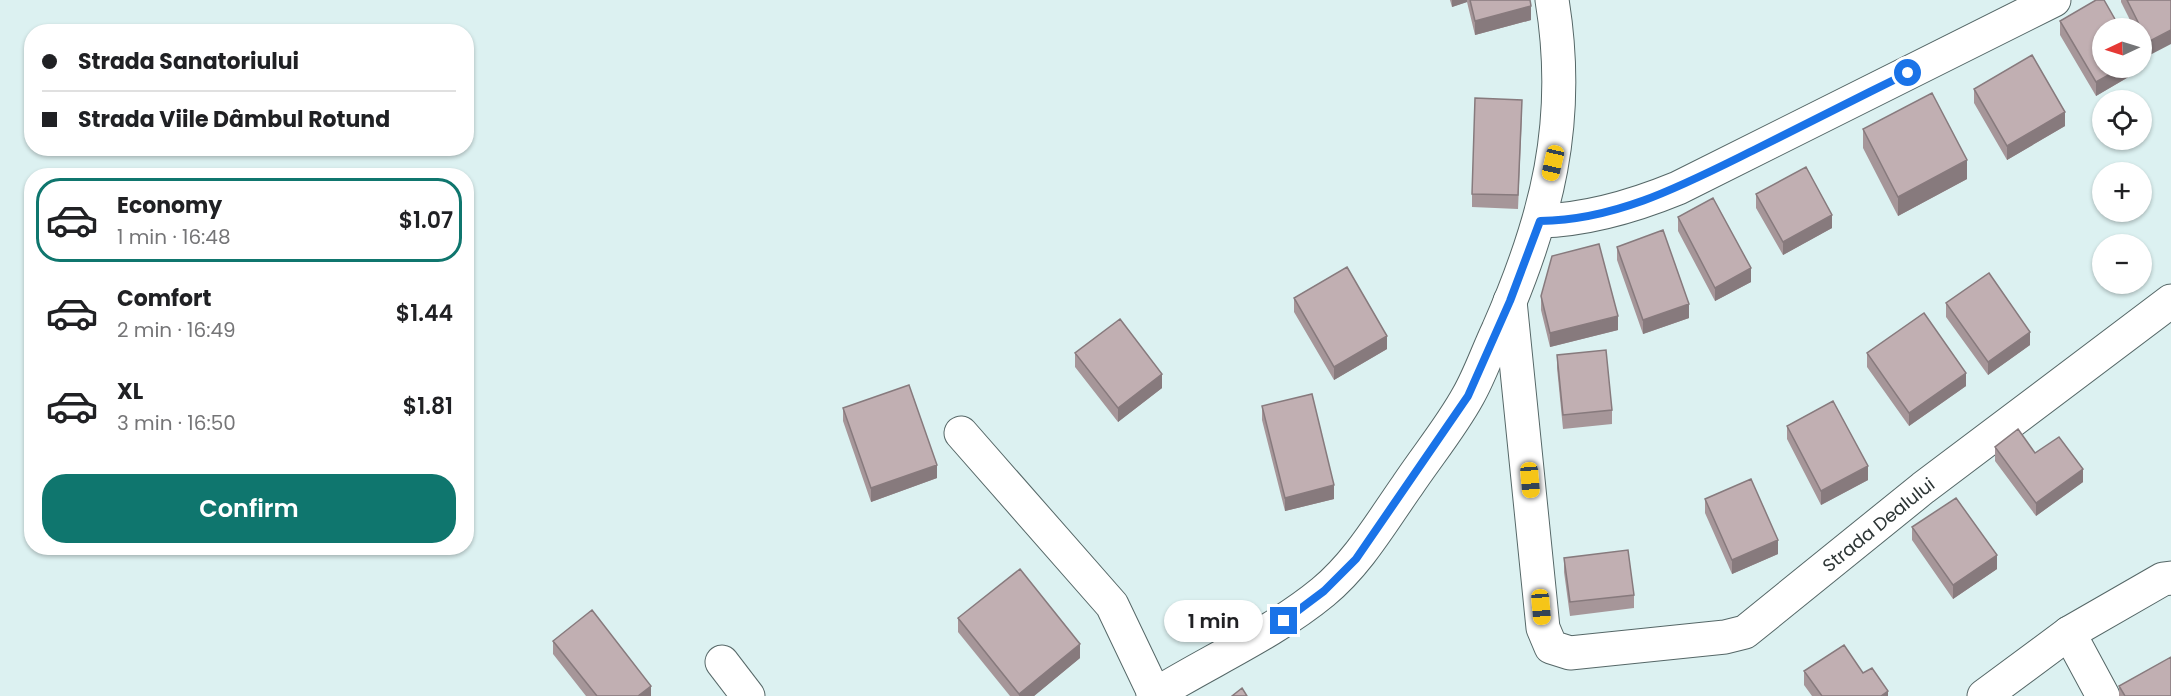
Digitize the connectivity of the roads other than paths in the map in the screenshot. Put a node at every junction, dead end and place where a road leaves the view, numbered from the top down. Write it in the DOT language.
graph roads {
  1 [pos="1552,0"];
  2 [pos="2054,0"];
  3 [pos="1540,221"];
  4 [pos="1510,301"];
  5 [pos="2171,301"];
  6 [pos="961,433"];
  7 [pos="2171,579"];
  8 [pos="2069,633"];
  9 [pos="722,662"];
  10 [pos="1154,695"];
  11 [pos="748,696"];
  12 [pos="1984,696"];
  13 [pos="2103,696"];
  1 -- 3 [label="street"];
  2 -- 3 [label="street"];
  3 -- 4 [label="street"];
  4 -- 5 [label="street, Strada Dealului"];
  4 -- 10 [label="street"];
  6 -- 10 [label="street"];
  7 -- 8 [label="street"];
  8 -- 12 [label="street"];
  8 -- 13 [label="street"];
  9 -- 11 [label="street"];
}
